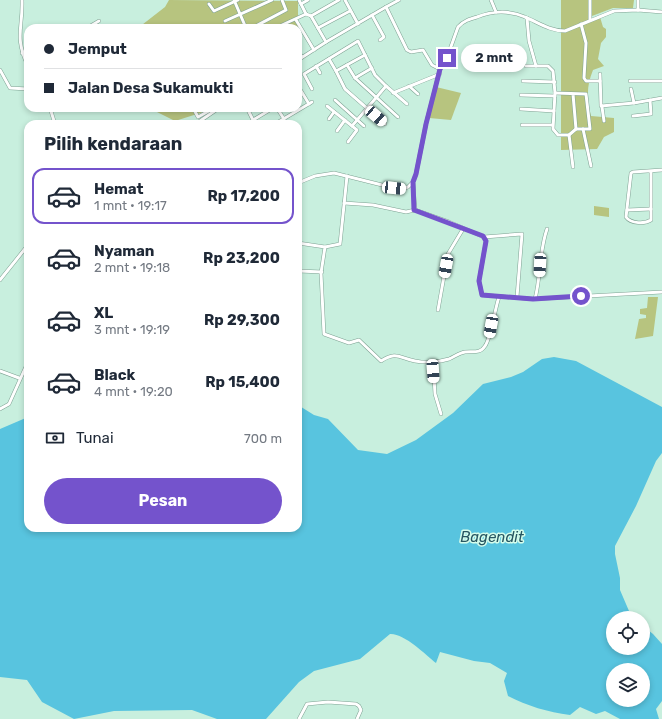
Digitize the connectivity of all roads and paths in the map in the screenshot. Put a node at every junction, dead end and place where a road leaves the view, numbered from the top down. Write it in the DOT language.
graph roads {
  1 [pos="22,0"];
  2 [pos="235,0"];
  3 [pos="272,0"];
  4 [pos="282,0"];
  5 [pos="299,0"];
  6 [pos="308,0"];
  7 [pos="339,0"];
  8 [pos="345,0"];
  9 [pos="399,0"];
  10 [pos="491,0"];
  11 [pos="590,0"];
  12 [pos="638,0"];
  13 [pos="209,4"];
  14 [pos="301,4"];
  15 [pos="386,7"];
  16 [pos="638,10"];
  17 [pos="350,11"];
  18 [pos="496,12"];
  19 [pos="662,12"];
  20 [pos="240,14"];
  21 [pos="306,14"];
  22 [pos="372,15"];
  23 [pos="311,16"];
  24 [pos="527,18"];
  25 [pos="590,19"];
  26 [pos="99,20"];
  27 [pos="296,20"];
  28 [pos="225,21"];
  29 [pos="93,24"];
  30 [pos="244,24"];
  31 [pos="260,24"];
  32 [pos="285,24"];
  33 [pos="298,24"];
  34 [pos="358,24"];
  35 [pos="581,24"];
  36 [pos="318,28"];
  37 [pos="302,30"];
  38 [pos="380,40"];
  39 [pos="326,42"];
  40 [pos="314,50"];
  41 [pos="22,53"];
  42 [pos="365,55"];
  43 [pos="24,57"];
  44 [pos="302,57"];
  45 [pos="329,59"];
  46 [pos="347,65"];
  47 [pos="316,66"];
  48 [pos="526,66"];
  49 [pos="536,66"];
  50 [pos="372,68"];
  51 [pos="440,69"];
  52 [pos="0,70"];
  53 [pos="336,71"];
  54 [pos="320,73"];
  55 [pos="440,74"];
  56 [pos="600,74"];
  57 [pos="355,78"];
  58 [pos="524,81"];
  59 [pos="600,81"];
  60 [pos="630,81"];
  61 [pos="662,81"];
  62 [pos="555,82"];
  63 [pos="386,86"];
  64 [pos="409,86"];
  65 [pos="24,89"];
  66 [pos="312,89"];
  67 [pos="631,89"];
  68 [pos="302,93"];
  69 [pos="393,93"];
  70 [pos="418,94"];
  71 [pos="573,94"];
  72 [pos="521,95"];
  73 [pos="555,95"];
  74 [pos="376,98"];
  75 [pos="662,98"];
  76 [pos="335,100"];
  77 [pos="650,100"];
  78 [pos="312,102"];
  79 [pos="634,103"];
  80 [pos="309,104"];
  81 [pos="407,104"];
  82 [pos="327,106"];
  83 [pos="302,107"];
  84 [pos="602,107"];
  85 [pos="367,108"];
  86 [pos="521,109"];
  87 [pos="554,111"];
  88 [pos="195,112"];
  89 [pos="208,112"];
  90 [pos="210,112"];
  91 [pos="249,112"];
  92 [pos="266,112"];
  93 [pos="280,112"];
  94 [pos="292,112"];
  95 [pos="334,112"];
  96 [pos="633,116"];
  97 [pos="198,117"];
  98 [pos="398,117"];
  99 [pos="284,119"];
  100 [pos="329,119"];
  101 [pos="200,120"];
  102 [pos="204,120"];
  103 [pos="253,120"];
  104 [pos="345,120"];
  105 [pos="358,120"];
  106 [pos="604,121"];
  107 [pos="385,124"];
  108 [pos="522,125"];
  109 [pos="552,125"];
  110 [pos="352,126"];
  111 [pos="364,126"];
  112 [pos="576,129"];
  113 [pos="583,129"];
  114 [pos="337,131"];
  115 [pos="570,135"];
  116 [pos="348,142"];
  117 [pos="590,166"];
  118 [pos="573,167"];
  119 [pos="662,170"];
  120 [pos="651,171"];
  121 [pos="346,176"];
  122 [pos="302,182"];
  123 [pos="413,182"];
  124 [pos="344,203"];
  125 [pos="651,209"];
  126 [pos="414,210"];
  127 [pos="627,210"];
  128 [pos="463,229"];
  129 [pos="547,229"];
  130 [pos="484,237"];
  131 [pos="302,244"];
  132 [pos="325,247"];
  133 [pos="24,250"];
  134 [pos="302,271"];
  135 [pos="322,272"];
  136 [pos="0,280"];
  137 [pos="662,292"];
  138 [pos="498,297"];
  139 [pos="517,298"];
  140 [pos="535,299"];
  141 [pos="438,310"];
  142 [pos="433,361"];
  143 [pos="24,369"];
  144 [pos="0,371"];
  145 [pos="19,378"];
  146 [pos="0,409"];
  147 [pos="441,414"];
  148 [pos="300,719"];
  149 [pos="356,719"];
  1 -- 41 [label="street"];
  2 -- 13 [label="street"];
  2 -- 20 [label="street"];
  3 -- 20 [label="street"];
  4 -- 31 [label="street"];
  5 -- 14 [label="street"];
  6 -- 14 [label="street"];
  7 -- 23 [label="street"];
  8 -- 17 [label="street"];
  9 -- 15 [label="street"];
  10 -- 18 [label="street"];
  11 -- 25 [label="street"];
  12 -- 16 [label="street"];
  14 -- 21 [label="street"];
  15 -- 22 [label="street"];
  15 -- 51 [label="street"];
  16 -- 19 [label="street"];
  16 -- 25 [label="street"];
  17 -- 34 [label="street"];
  17 -- 36 [label="street"];
  18 -- 24 [label="street"];
  18 -- 51 [label="street"];
  20 -- 28 [label="street"];
  20 -- 30 [label="street"];
  21 -- 23 [label="street"];
  21 -- 27 [label="street"];
  22 -- 34 [label="street"];
  22 -- 38 [label="street"];
  23 -- 36 [label="street"];
  24 -- 35 [label="street"];
  24 -- 49 [label="street"];
  25 -- 35 [label="street"];
  26 -- 29 [label="street"];
  27 -- 32 [label="street"];
  27 -- 33 [label="street"];
  34 -- 39 [label="street"];
  35 -- 59 [label="street"];
  36 -- 39 [label="street"];
  37 -- 40 [label="street"];
  39 -- 40 [label="street"];
  40 -- 44 [label="street"];
  41 -- 43 [label="street"];
  42 -- 45 [label="street"];
  42 -- 46 [label="street"];
  42 -- 50 [label="street"];
  45 -- 47 [label="street"];
  45 -- 53 [label="street"];
  46 -- 53 [label="street"];
  46 -- 57 [label="street"];
  47 -- 54 [label="street"];
  47 -- 66 [label="street"];
  48 -- 49 [label="street"];
  49 -- 62 [label="street"];
  50 -- 57 [label="street"];
  50 -- 63 [label="street"];
  51 -- 55 [label="street"];
  52 -- 65 [label="street"];
  53 -- 85 [label="street"];
  55 -- 64 [label="street"];
  55 -- 123 [label="street"];
  56 -- 59 [label="street"];
  57 -- 74 [label="street"];
  58 -- 62 [label="street"];
  59 -- 84 [label="street"];
  60 -- 61 [label="street"];
  62 -- 73 [label="street"];
  63 -- 69 [label="street"];
  63 -- 74 [label="street"];
  64 -- 69 [label="street"];
  64 -- 70 [label="street"];
  67 -- 79 [label="street"];
  68 -- 80 [label="street"];
  69 -- 81 [label="street"];
  71 -- 73 [label="street"];
  71 -- 112 [label="street"];
  71 -- 113 [label="street"];
  72 -- 73 [label="street"];
  73 -- 87 [label="street"];
  74 -- 85 [label="street"];
  74 -- 98 [label="street"];
  75 -- 77 [label="street"];
  76 -- 105 [label="street"];
  77 -- 79 [label="street"];
  77 -- 96 [label="street"];
  78 -- 80 [label="street"];
  79 -- 84 [label="street"];
  80 -- 83 [label="street"];
  82 -- 95 [label="street"];
  84 -- 106 [label="street"];
  85 -- 105 [label="street"];
  85 -- 107 [label="street"];
  86 -- 87 [label="street"];
  87 -- 109 [label="street"];
  88 -- 97 [label="street"];
  89 -- 97 [label="street"];
  90 -- 102 [label="street"];
  91 -- 103 [label="street"];
  92 -- 103 [label="street"];
  93 -- 99 [label="street"];
  94 -- 99 [label="street"];
  95 -- 100 [label="street"];
  95 -- 104 [label="street"];
  97 -- 101 [label="street"];
  104 -- 110 [label="street"];
  104 -- 114 [label="street"];
  105 -- 110 [label="street"];
  105 -- 111 [label="street"];
  108 -- 109 [label="street"];
  109 -- 115 [label="street"];
  110 -- 116 [label="street"];
  112 -- 113 [label="street"];
  112 -- 115 [label="street"];
  113 -- 117 [label="street"];
  115 -- 118 [label="street"];
  119 -- 120 [label="street"];
  120 -- 125 [label="street"];
  120 -- 127 [label="street"];
  121 -- 122 [label="street"];
  121 -- 123 [label="street"];
  121 -- 124 [label="street"];
  123 -- 126 [label="street"];
  124 -- 126 [label="street"];
  124 -- 132 [label="street"];
  125 -- 127 [label="street"];
  125 -- 127 [label="street"];
  126 -- 128 [label="street"];
  128 -- 130 [label="street"];
  128 -- 141 [label="street"];
  129 -- 140 [label="street"];
  130 -- 138 [label="street"];
  130 -- 139 [label="street"];
  131 -- 132 [label="street"];
  132 -- 135 [label="street"];
  133 -- 136 [label="street"];
  134 -- 135 [label="street"];
  135 -- 142 [label="street"];
  137 -- 140 [label="street"];
  138 -- 139 [label="street"];
  138 -- 142 [label="street"];
  139 -- 140 [label="street"];
  142 -- 147 [label="street"];
  143 -- 145 [label="street"];
  144 -- 145 [label="street"];
  145 -- 146 [label="street"];
  148 -- 149 [label="street"];
}
